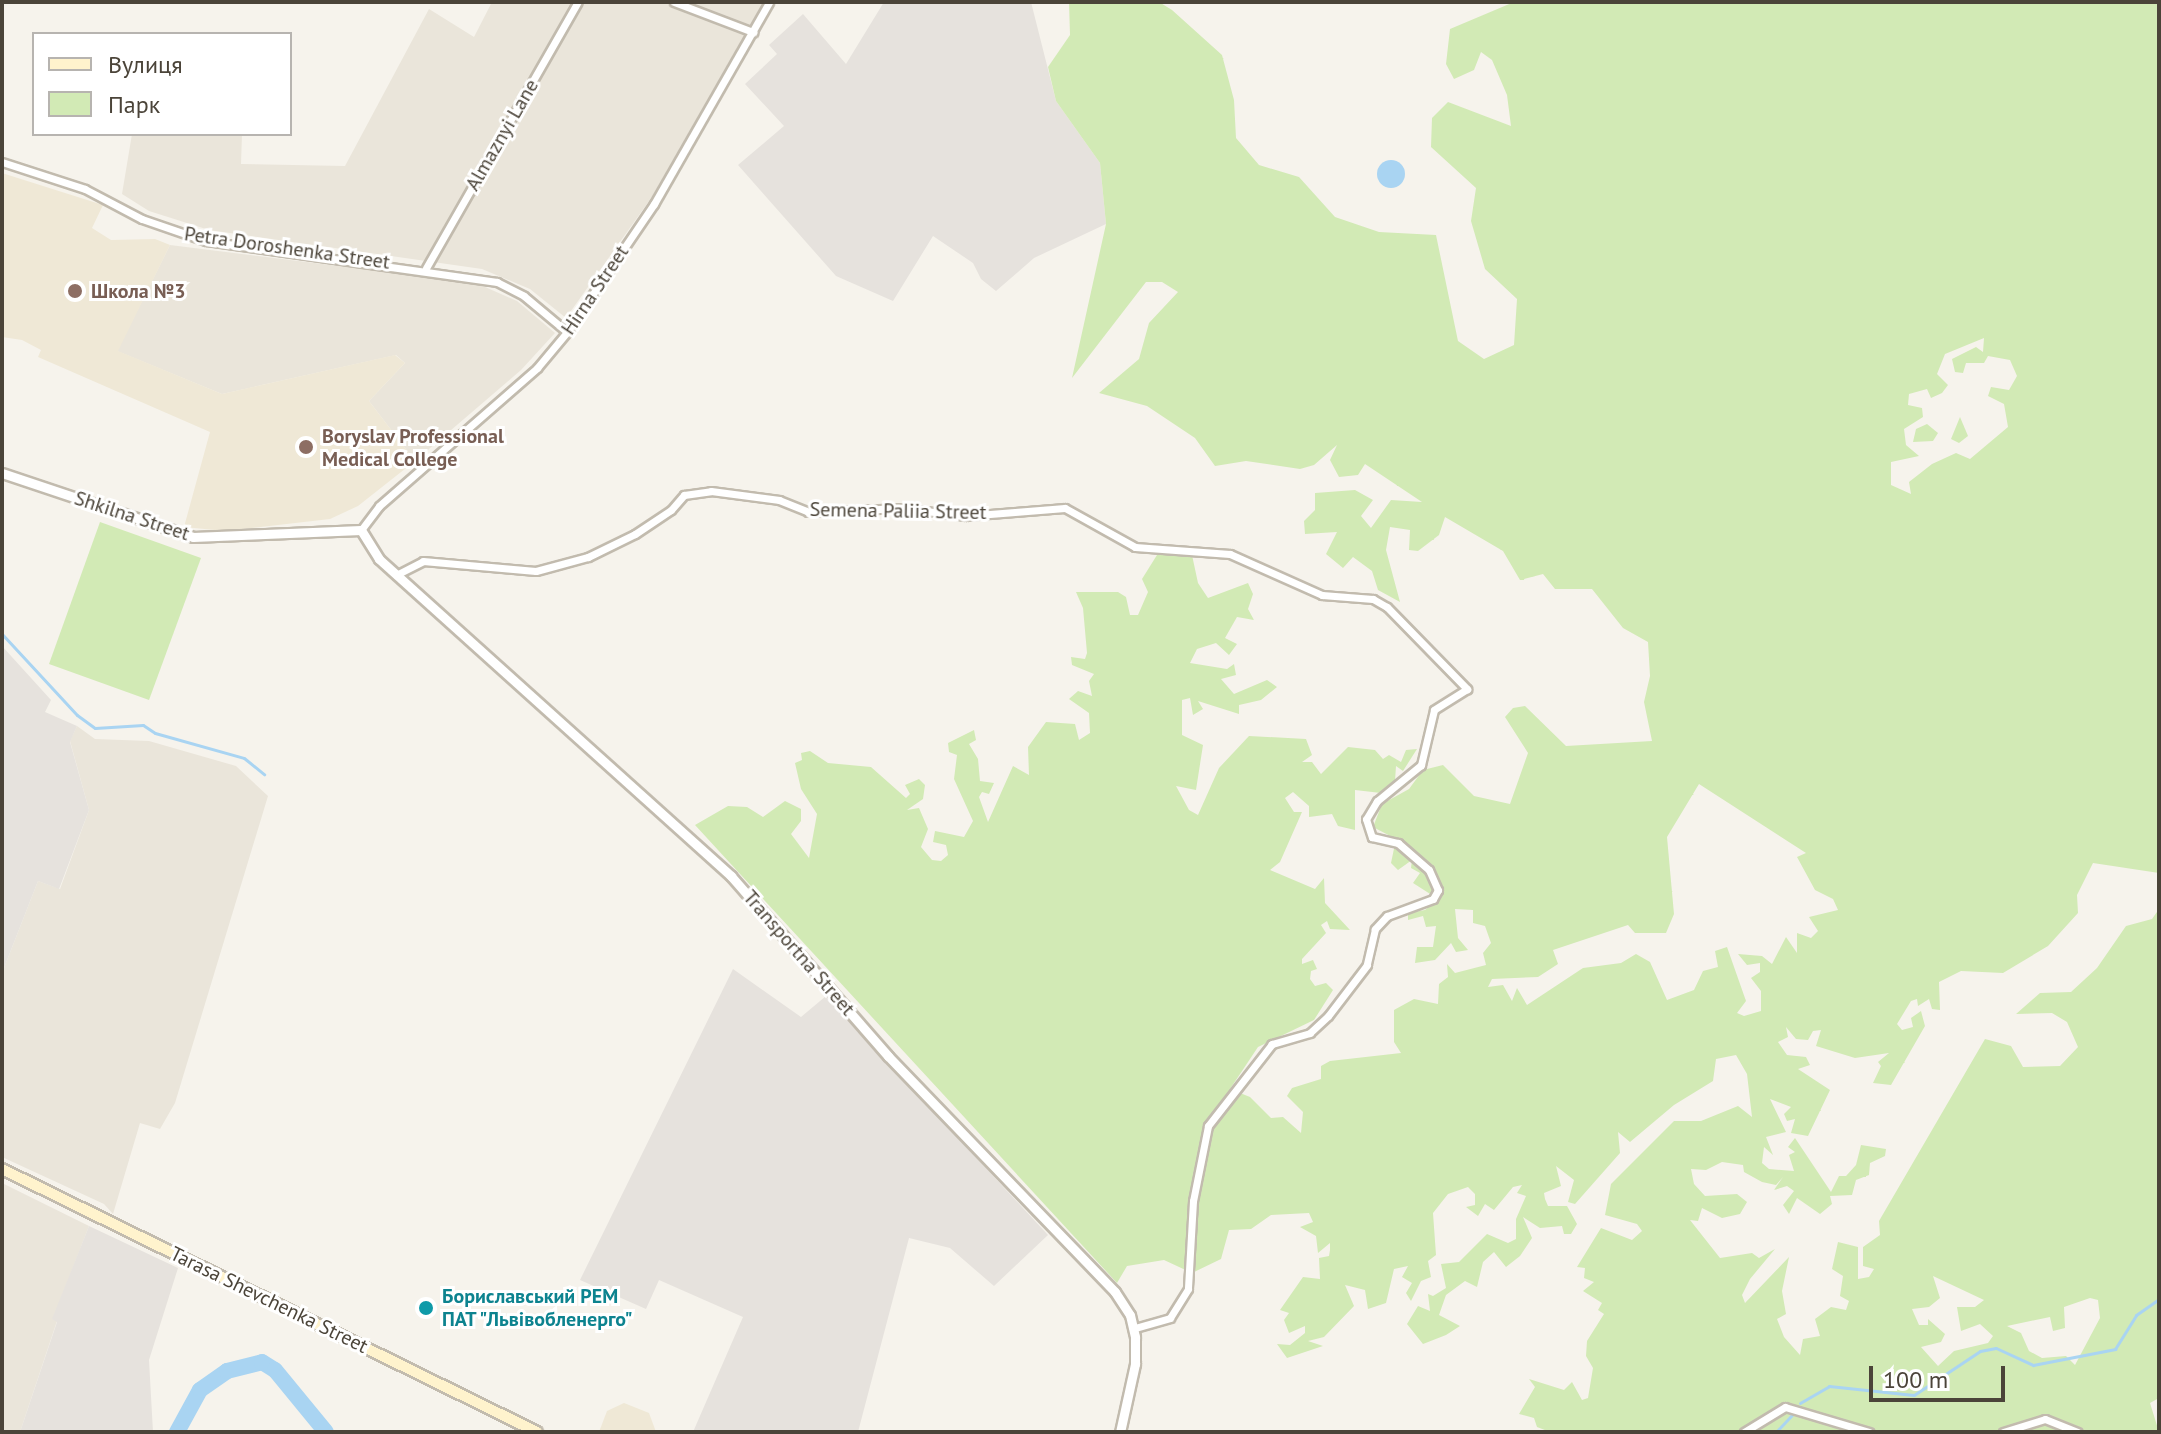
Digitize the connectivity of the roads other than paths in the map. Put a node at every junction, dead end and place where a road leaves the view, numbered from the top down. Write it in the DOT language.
graph roads {
  1 [pos="578,2"];
  2 [pos="674,2"];
  3 [pos="769,2"];
  4 [pos="753,32"];
  5 [pos="2,162"];
  6 [pos="426,268"];
  7 [pos="567,332"];
  8 [pos="2,473"];
  9 [pos="361,530"];
  10 [pos="396,575"];
  11 [pos="2,1169"];
  12 [pos="1134,1328"];
  13 [pos="537,1432"];
  14 [pos="1120,1432"];
  15 [pos="1744,1432"];
  16 [pos="1869,1432"];
  17 [pos="2003,1432"];
  18 [pos="2078,1432"];
  1 -- 6 [label="street, Almaznyi Lane"];
  2 -- 4 [label="street"];
  3 -- 4 [label="street, Hirna Street"];
  4 -- 7 [label="street, Hirna Street"];
  5 -- 6 [label="street, Petra Doroshenka Street"];
  6 -- 7 [label="street, Petra Doroshenka Street"];
  7 -- 9 [label="street, Hirna Street"];
  8 -- 9 [label="street, Shkilna Street"];
  9 -- 10 [label="street, Transportna Street"];
  10 -- 12 [label="street, Transportna Street"];
  10 -- 12 [label="street, Semena Paliia Street"];
  11 -- 13 [label="main road, Tarasa Shevchenka Street"];
  12 -- 14 [label="street, Transportna Street"];
  15 -- 16 [label="street"];
  17 -- 18 [label="street"];
}
